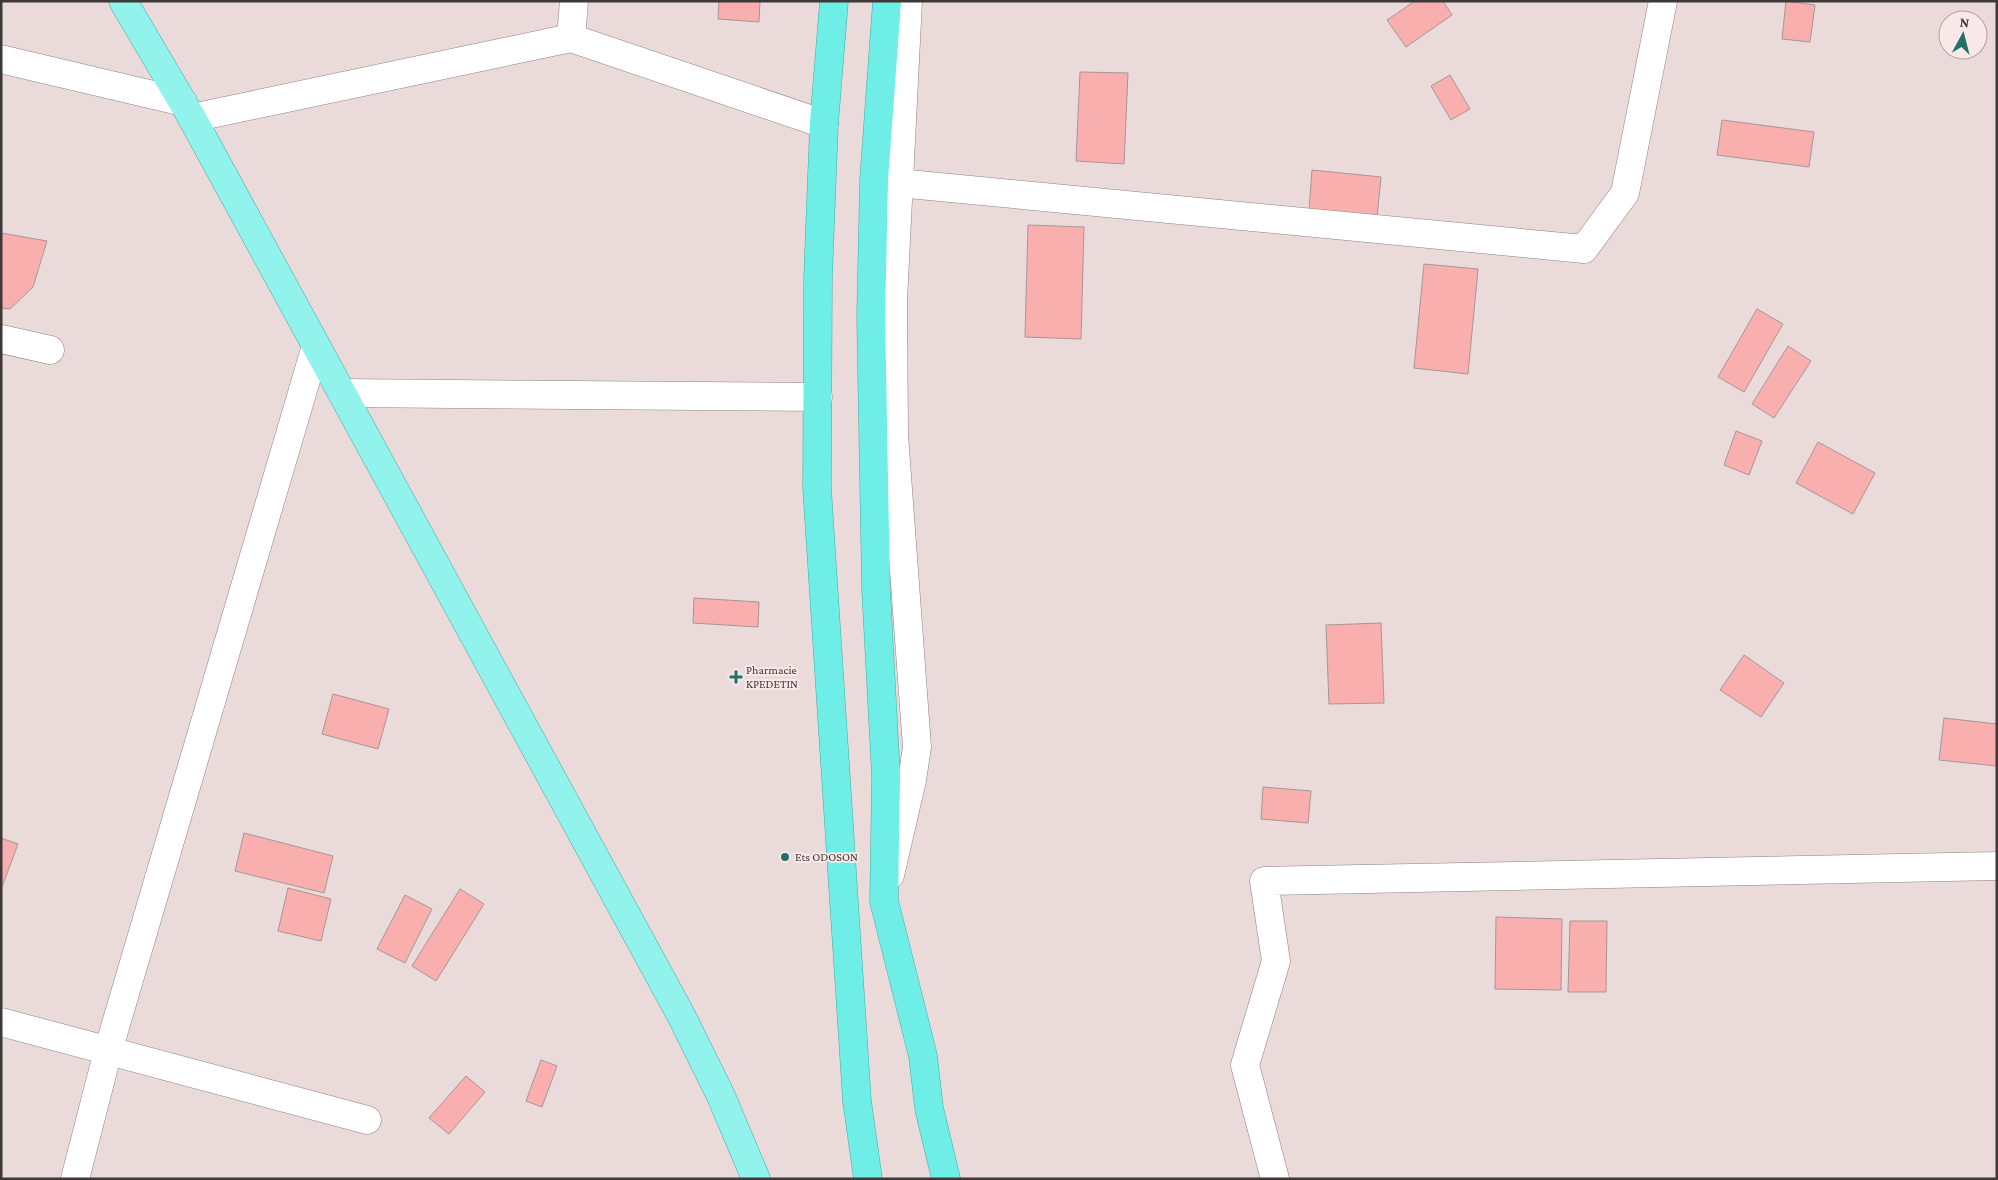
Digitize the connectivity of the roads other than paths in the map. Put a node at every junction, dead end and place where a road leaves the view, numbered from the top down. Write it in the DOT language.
graph roads {
  1 [pos="122,1"];
  2 [pos="574,1"];
  3 [pos="834,1"];
  4 [pos="887,1"];
  5 [pos="908,1"];
  6 [pos="1663,1"];
  7 [pos="571,38"];
  8 [pos="1,59"];
  9 [pos="187,110"];
  10 [pos="824,124"];
  11 [pos="898,183"];
  12 [pos="1,339"];
  13 [pos="316,346"];
  14 [pos="50,350"];
  15 [pos="342,393"];
  16 [pos="818,397"];
  17 [pos="1997,866"];
  18 [pos="884,901"];
  19 [pos="1,1022"];
  20 [pos="108,1051"];
  21 [pos="367,1120"];
  22 [pos="862,1176"];
  23 [pos="75,1179"];
  24 [pos="756,1179"];
  25 [pos="946,1179"];
  26 [pos="1276,1179"];
  1 -- 9 [label="main road"];
  2 -- 7 [label="street"];
  3 -- 10 [label="highway"];
  4 -- 18 [label="highway"];
  5 -- 11 [label="street"];
  6 -- 11 [label="street"];
  7 -- 9 [label="street"];
  7 -- 10 [label="street"];
  8 -- 9 [label="street"];
  9 -- 13 [label="main road"];
  10 -- 16 [label="highway"];
  11 -- 18 [label="street"];
  12 -- 14 [label="street"];
  13 -- 15 [label="main road"];
  13 -- 20 [label="street"];
  15 -- 16 [label="street"];
  15 -- 24 [label="main road"];
  16 -- 22 [label="highway"];
  17 -- 26 [label="street"];
  18 -- 25 [label="highway"];
  19 -- 20 [label="street"];
  20 -- 21 [label="street"];
  20 -- 23 [label="street"];
}
